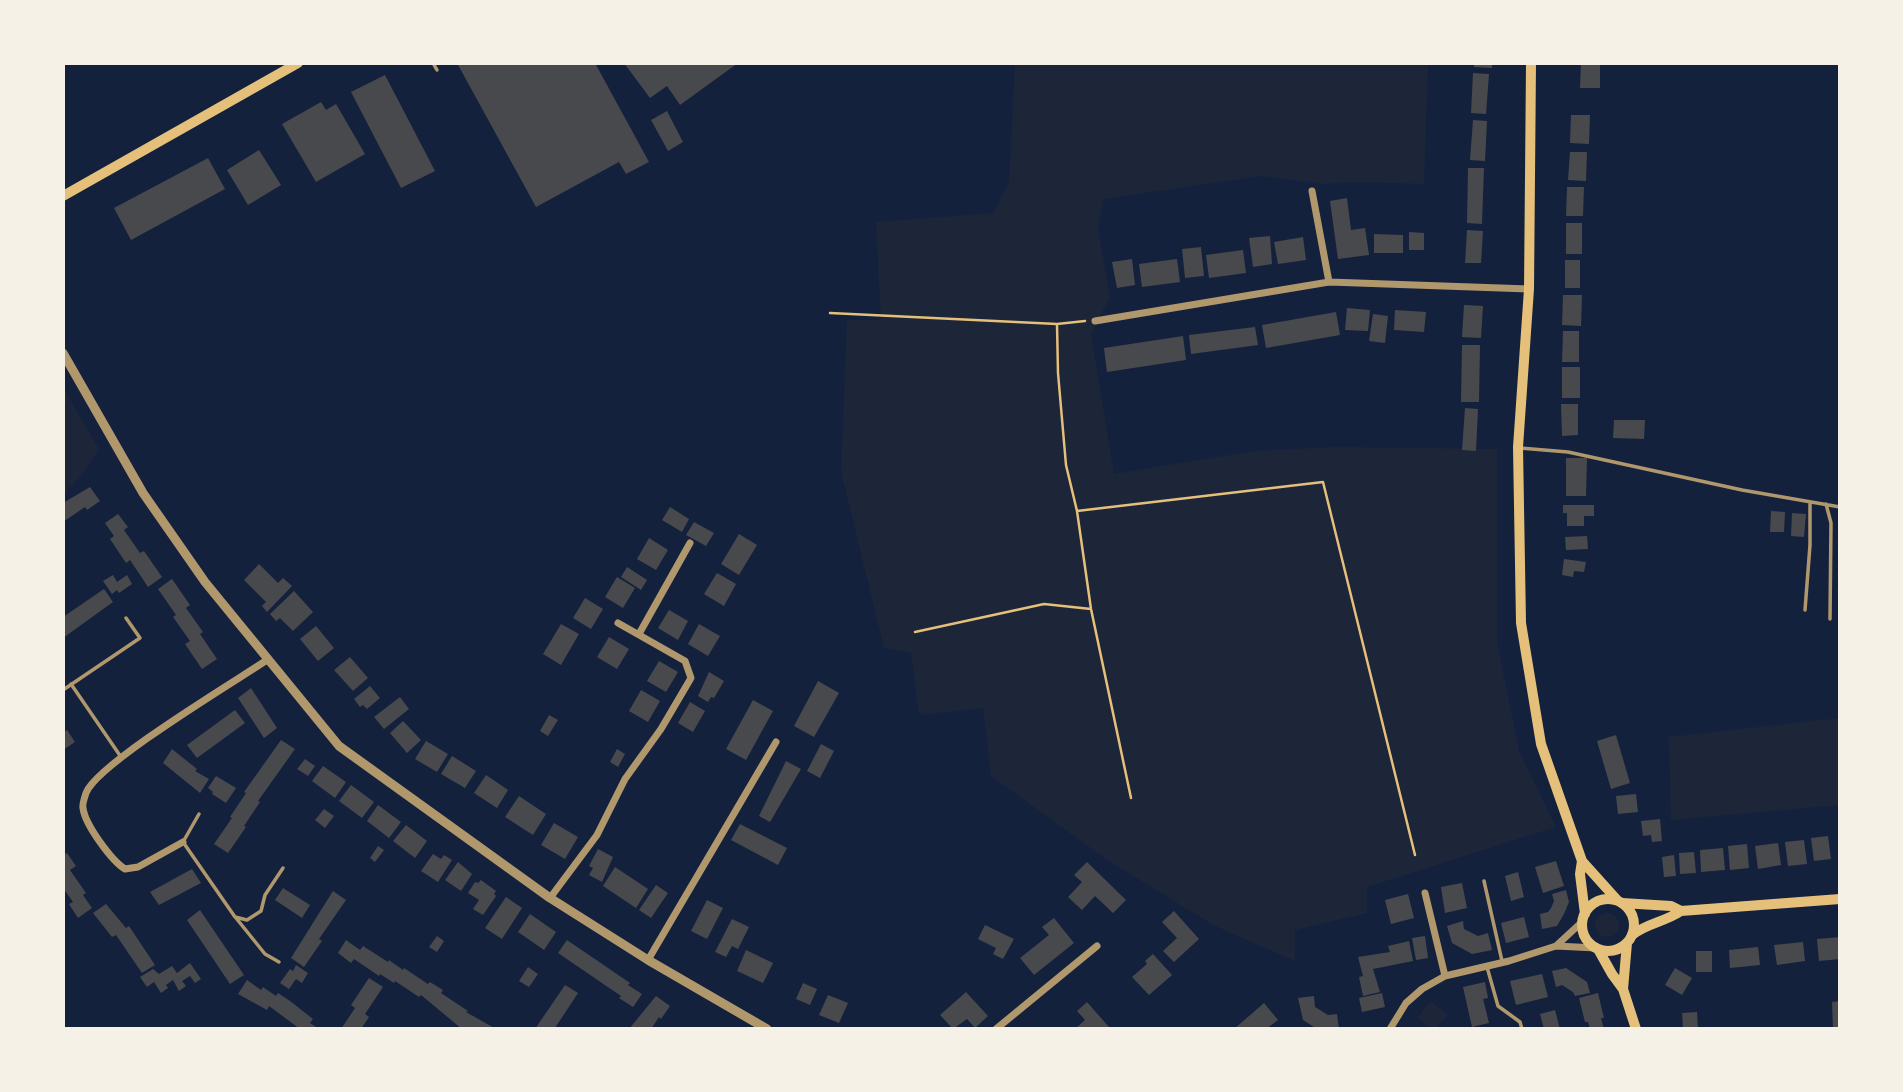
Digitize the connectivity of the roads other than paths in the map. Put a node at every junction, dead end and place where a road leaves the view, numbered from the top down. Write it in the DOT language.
graph roads {
  1 [pos="298,63"];
  2 [pos="433,63"];
  3 [pos="1531,63"];
  4 [pos="437,70"];
  5 [pos="1312,191"];
  6 [pos="63,196"];
  7 [pos="1329,282"];
  8 [pos="1529,289"];
  9 [pos="1095,321"];
  10 [pos="63,353"];
  11 [pos="1518,447"];
  12 [pos="1810,502"];
  13 [pos="1826,505"];
  14 [pos="1840,507"];
  15 [pos="690,543"];
  16 [pos="1805,610"];
  17 [pos="126,618"];
  18 [pos="1830,619"];
  19 [pos="618,623"];
  20 [pos="639,634"];
  21 [pos="267,660"];
  22 [pos="71,684"];
  23 [pos="63,690"];
  24 [pos="776,742"];
  25 [pos="121,757"];
  26 [pos="199,814"];
  27 [pos="183,842"];
  28 [pos="1582,861"];
  29 [pos="283,868"];
  30 [pos="1484,881"];
  31 [pos="1425,893"];
  32 [pos="550,898"];
  33 [pos="1840,899"];
  34 [pos="1620,902"];
  35 [pos="1681,911"];
  36 [pos="235,916"];
  37 [pos="1584,917"];
  38 [pos="1630,939"];
  39 [pos="1097,946"];
  40 [pos="1556,946"];
  41 [pos="1597,949"];
  42 [pos="648,960"];
  43 [pos="279,962"];
  44 [pos="1503,962"];
  45 [pos="1487,966"];
  46 [pos="1445,976"];
  47 [pos="1623,989"];
  48 [pos="767,1029"];
  49 [pos="996,1029"];
  50 [pos="1391,1029"];
  51 [pos="1522,1029"];
  52 [pos="1636,1029"];
  1 -- 6 [label="main road"];
  2 -- 4 [label="lane"];
  3 -- 8 [label="main road"];
  5 -- 7 [label="street"];
  7 -- 8 [label="street"];
  7 -- 9 [label="street"];
  8 -- 11 [label="main road"];
  10 -- 21 [label="street"];
  11 -- 12 [label="lane"];
  11 -- 28 [label="main road"];
  12 -- 13 [label="lane"];
  12 -- 16 [label="lane"];
  13 -- 14 [label="lane"];
  13 -- 18 [label="lane"];
  15 -- 20 [label="street"];
  17 -- 22 [label="lane"];
  19 -- 20 [label="street"];
  20 -- 32 [label="street"];
  21 -- 25 [label="street"];
  21 -- 32 [label="street"];
  22 -- 23 [label="lane"];
  22 -- 25 [label="lane"];
  24 -- 42 [label="street"];
  25 -- 27 [label="street"];
  26 -- 27 [label="lane"];
  27 -- 36 [label="lane"];
  28 -- 34 [label="main road"];
  28 -- 37 [label="main road"];
  29 -- 36 [label="lane"];
  30 -- 44 [label="lane"];
  31 -- 46 [label="street"];
  32 -- 42 [label="street"];
  33 -- 35 [label="main road"];
  34 -- 35 [label="main road"];
  34 -- 37 [label="main road"];
  34 -- 38 [label="main road"];
  35 -- 38 [label="main road"];
  36 -- 43 [label="lane"];
  37 -- 40 [label="street"];
  37 -- 41 [label="main road"];
  38 -- 41 [label="main road"];
  38 -- 47 [label="main road"];
  39 -- 49 [label="street"];
  40 -- 41 [label="street"];
  40 -- 44 [label="street"];
  41 -- 47 [label="main road"];
  42 -- 48 [label="street"];
  44 -- 45 [label="street"];
  45 -- 46 [label="street"];
  45 -- 51 [label="lane"];
  46 -- 50 [label="street"];
  47 -- 52 [label="main road"];
}
